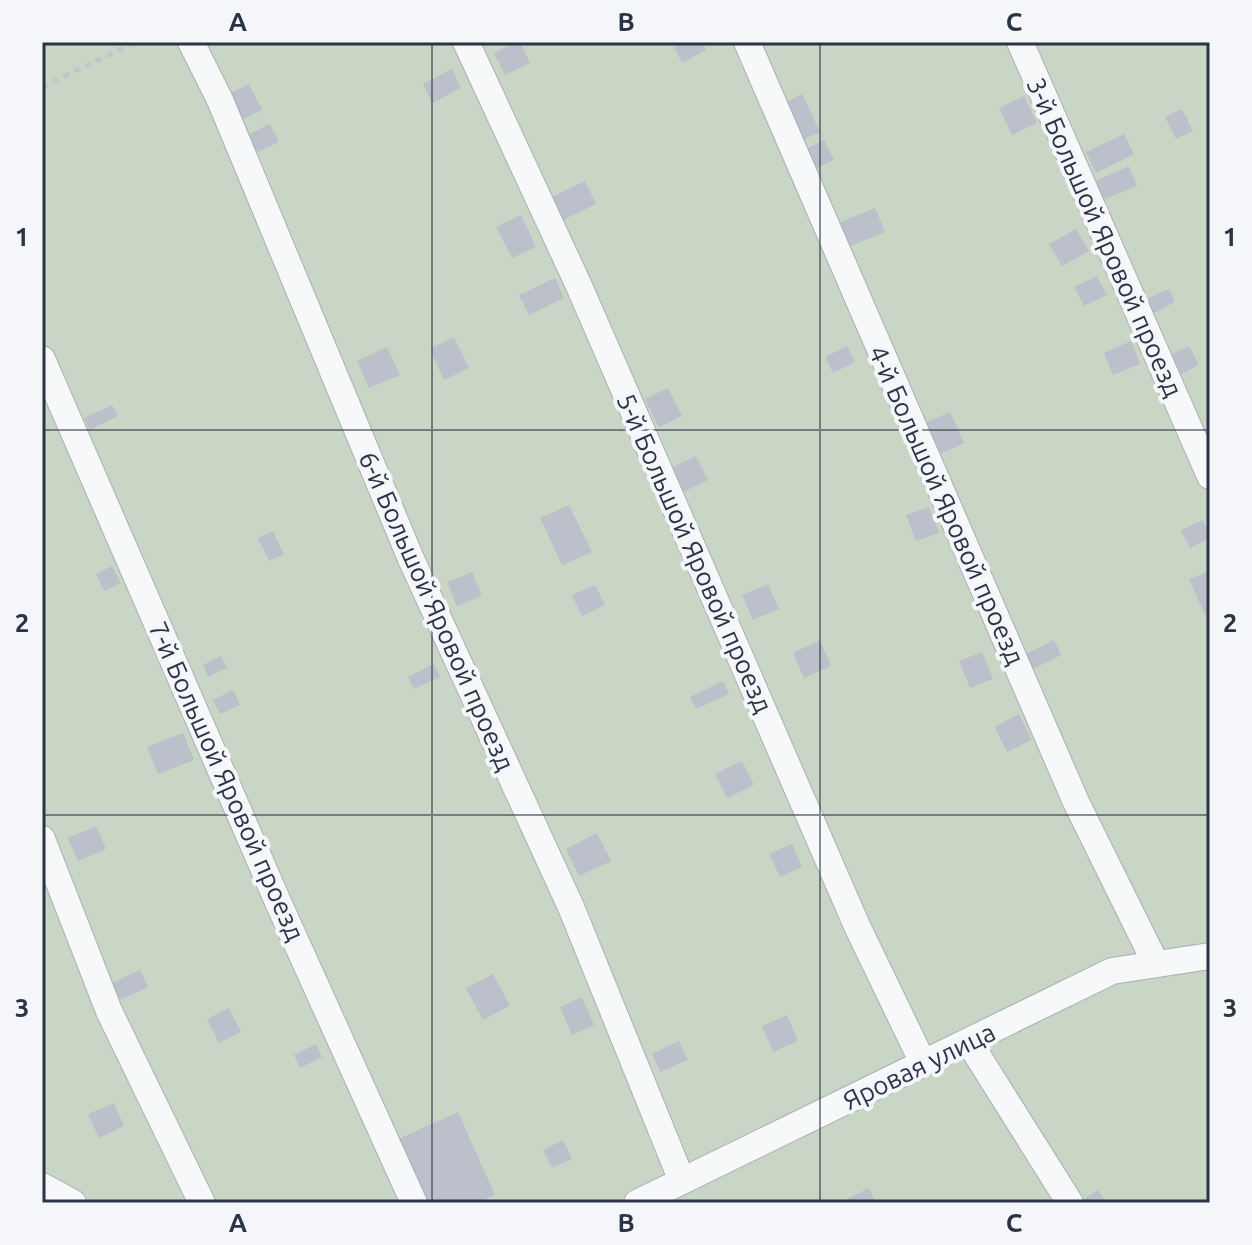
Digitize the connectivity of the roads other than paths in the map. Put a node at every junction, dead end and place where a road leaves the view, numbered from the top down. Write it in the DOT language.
graph roads {
  1 [pos="191,42"];
  2 [pos="466,42"];
  3 [pos="747,42"];
  4 [pos="1020,42"];
  5 [pos="42,359"];
  6 [pos="1210,476"];
  7 [pos="42,839"];
  8 [pos="1210,956"];
  9 [pos="1156,964"];
  10 [pos="969,1042"];
  11 [pos="923,1063"];
  12 [pos="682,1181"];
  13 [pos="42,1186"];
  14 [pos="73,1203"];
  15 [pos="202,1203"];
  16 [pos="414,1203"];
  17 [pos="637,1203"];
  18 [pos="1070,1203"];
  1 -- 12 [label="street, 6-й Большой Яровой проезд"];
  2 -- 11 [label="street, 5-й Большой Яровой проезд"];
  3 -- 9 [label="street, 4-й Большой Яровой проезд"];
  4 -- 6 [label="street, 3-й Большой Яровой проезд"];
  5 -- 16 [label="street, 7-й Большой Яровой проезд"];
  7 -- 15 [label="street"];
  8 -- 9 [label="street, Яровая улица"];
  9 -- 10 [label="street, Яровая улица"];
  10 -- 11 [label="street, Яровая улица"];
  10 -- 18 [label="street"];
  11 -- 12 [label="street, Яровая улица"];
  12 -- 17 [label="street, Яровая улица"];
  13 -- 14 [label="street"];
}
